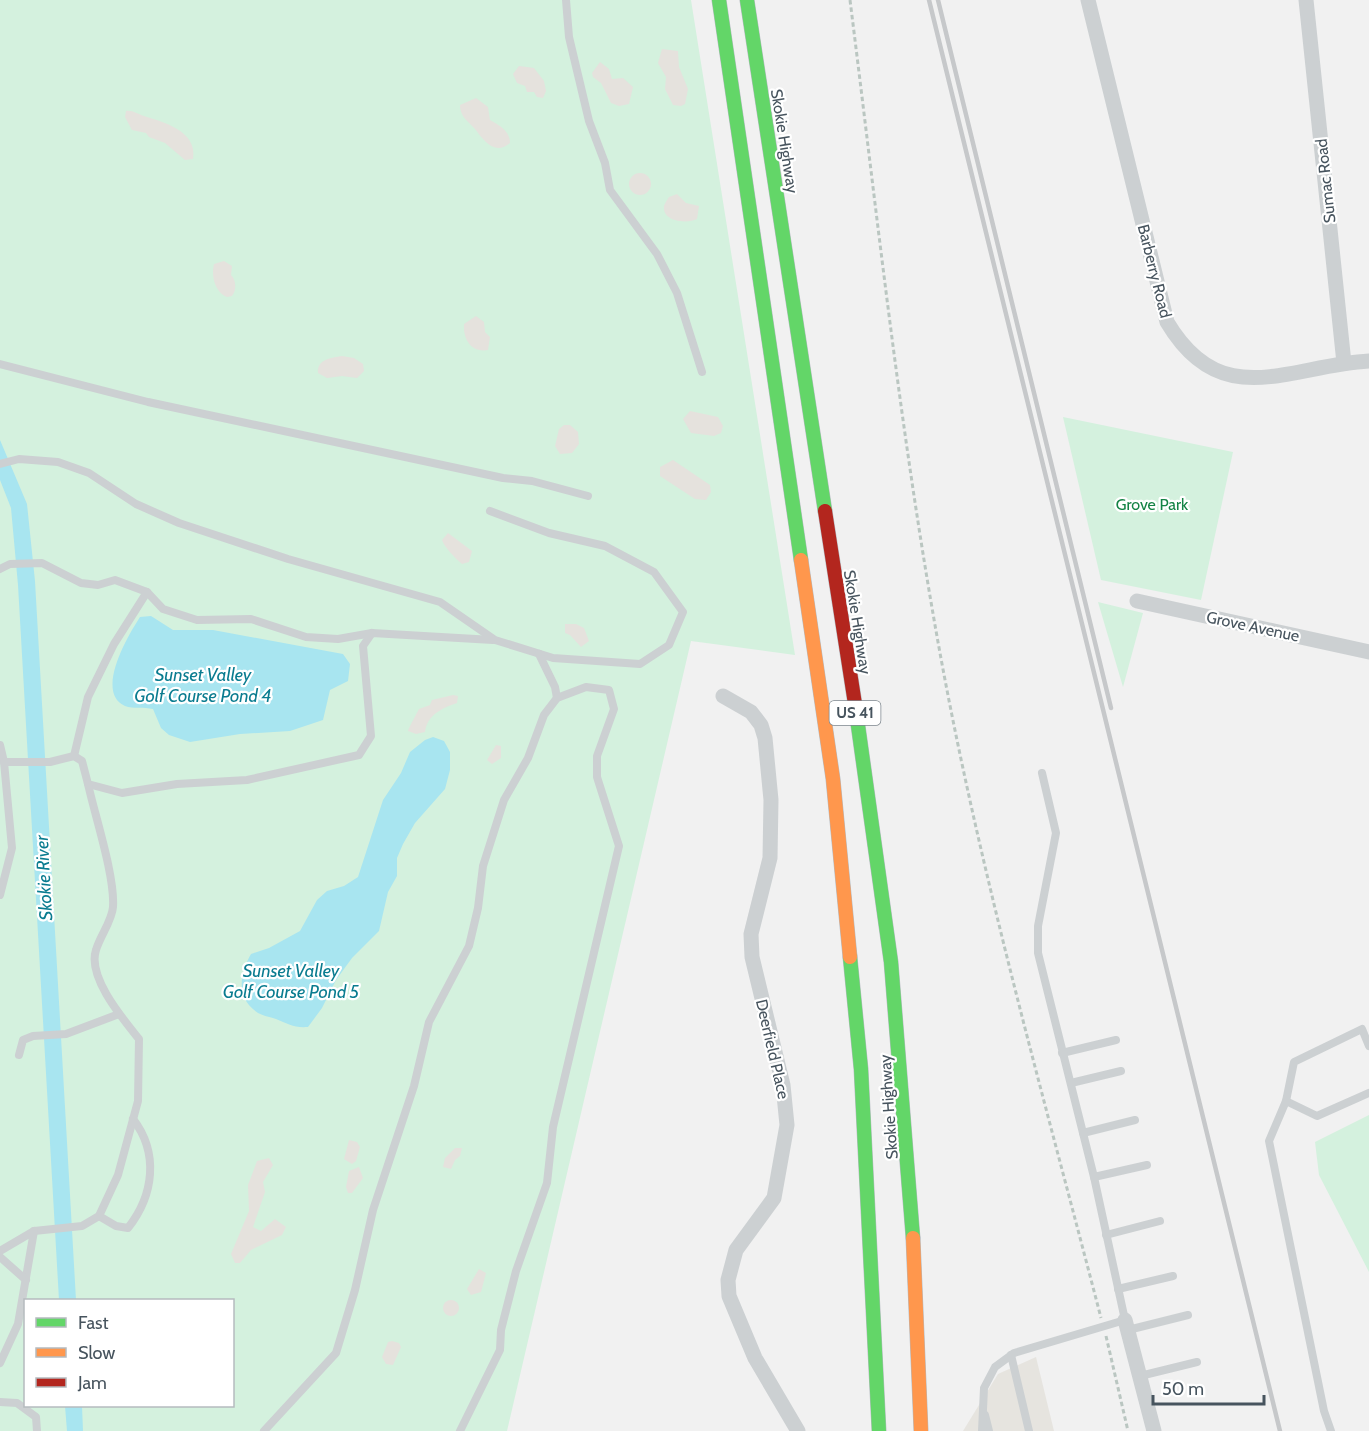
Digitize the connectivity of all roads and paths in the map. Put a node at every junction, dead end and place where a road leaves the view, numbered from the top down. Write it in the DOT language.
graph roads {
  1 [pos="566,0"];
  2 [pos="719,0"];
  3 [pos="747,0"];
  4 [pos="850,0"];
  5 [pos="1088,0"];
  6 [pos="1306,0"];
  7 [pos="1369,361"];
  8 [pos="1344,363"];
  9 [pos="0,364"];
  10 [pos="702,372"];
  11 [pos="0,464"];
  12 [pos="588,496"];
  13 [pos="490,511"];
  14 [pos="0,569"];
  15 [pos="147,592"];
  16 [pos="1137,601"];
  17 [pos="372,633"];
  18 [pos="495,640"];
  19 [pos="1369,652"];
  20 [pos="539,654"];
  21 [pos="723,696"];
  22 [pos="557,698"];
  23 [pos="0,745"];
  24 [pos="74,756"];
  25 [pos="4,762"];
  26 [pos="1042,773"];
  27 [pos="88,784"];
  28 [pos="0,895"];
  29 [pos="119,1014"];
  30 [pos="1116,1040"];
  31 [pos="1369,1046"];
  32 [pos="1062,1053"];
  33 [pos="19,1055"];
  34 [pos="1121,1071"];
  35 [pos="1071,1083"];
  36 [pos="1369,1093"];
  37 [pos="1286,1101"];
  38 [pos="133,1119"];
  39 [pos="1136,1120"];
  40 [pos="1083,1133"];
  41 [pos="1147,1166"];
  42 [pos="1094,1177"];
  43 [pos="99,1216"];
  44 [pos="1160,1221"];
  45 [pos="34,1231"];
  46 [pos="1106,1235"];
  47 [pos="0,1251"];
  48 [pos="0,1257"];
  49 [pos="1173,1275"];
  50 [pos="26,1280"];
  51 [pos="1118,1289"];
  52 [pos="1188,1315"];
  53 [pos="1126,1325"];
  54 [pos="1103,1326"];
  55 [pos="1011,1355"];
  56 [pos="1197,1362"];
  57 [pos="0,1363"];
  58 [pos="1140,1376"];
  59 [pos="0,1402"];
  60 [pos="982,1406"];
  61 [pos="37,1431"];
  62 [pos="264,1431"];
  63 [pos="460,1431"];
  64 [pos="798,1431"];
  65 [pos="879,1431"];
  66 [pos="921,1431"];
  67 [pos="982,1431"];
  68 [pos="989,1431"];
  69 [pos="1029,1431"];
  70 [pos="1128,1431"];
  71 [pos="1154,1431"];
  72 [pos="1331,1431"];
  1 -- 10 [label="lane"];
  2 -- 65 [label="highway, Skokie Highway / US 41"];
  3 -- 66 [label="highway, Skokie Highway / US 41"];
  4 -- 54 [label="path"];
  5 -- 8 [label="street, Barberry Road"];
  6 -- 8 [label="street, Sumac Road"];
  7 -- 8 [label="street, Barberry Road"];
  9 -- 12 [label="lane"];
  11 -- 18 [label="lane"];
  13 -- 20 [label="lane"];
  14 -- 15 [label="lane"];
  15 -- 17 [label="lane"];
  15 -- 24 [label="lane"];
  16 -- 19 [label="street, Grove Avenue"];
  17 -- 18 [label="lane"];
  17 -- 27 [label="lane"];
  18 -- 20 [label="lane"];
  20 -- 22 [label="lane"];
  21 -- 64 [label="street, Deerfield Place"];
  22 -- 62 [label="lane"];
  22 -- 63 [label="lane"];
  23 -- 25 [label="lane"];
  24 -- 25 [label="lane"];
  24 -- 27 [label="lane"];
  25 -- 28 [label="lane"];
  26 -- 32 [label="lane"];
  27 -- 29 [label="lane"];
  29 -- 33 [label="lane"];
  29 -- 38 [label="lane"];
  30 -- 32 [label="lane"];
  31 -- 37 [label="lane"];
  32 -- 35 [label="lane"];
  34 -- 35 [label="lane"];
  35 -- 40 [label="lane"];
  36 -- 37 [label="lane"];
  37 -- 72 [label="lane"];
  38 -- 43 [label="lane"];
  38 -- 43 [label="lane"];
  39 -- 40 [label="lane"];
  40 -- 42 [label="lane"];
  41 -- 42 [label="lane"];
  42 -- 46 [label="lane"];
  43 -- 45 [label="lane"];
  44 -- 46 [label="lane"];
  45 -- 47 [label="lane"];
  45 -- 50 [label="lane"];
  46 -- 51 [label="lane"];
  48 -- 50 [label="lane"];
  49 -- 51 [label="lane"];
  50 -- 57 [label="lane"];
  51 -- 53 [label="lane"];
  52 -- 53 [label="lane"];
  53 -- 54 [label="lane"];
  53 -- 58 [label="street"];
  54 -- 55 [label="lane"];
  54 -- 70 [label="path"];
  55 -- 60 [label="lane"];
  55 -- 69 [label="lane"];
  56 -- 58 [label="lane"];
  58 -- 71 [label="street"];
  59 -- 61 [label="lane"];
  60 -- 67 [label="lane"];
  60 -- 68 [label="lane"];
}
